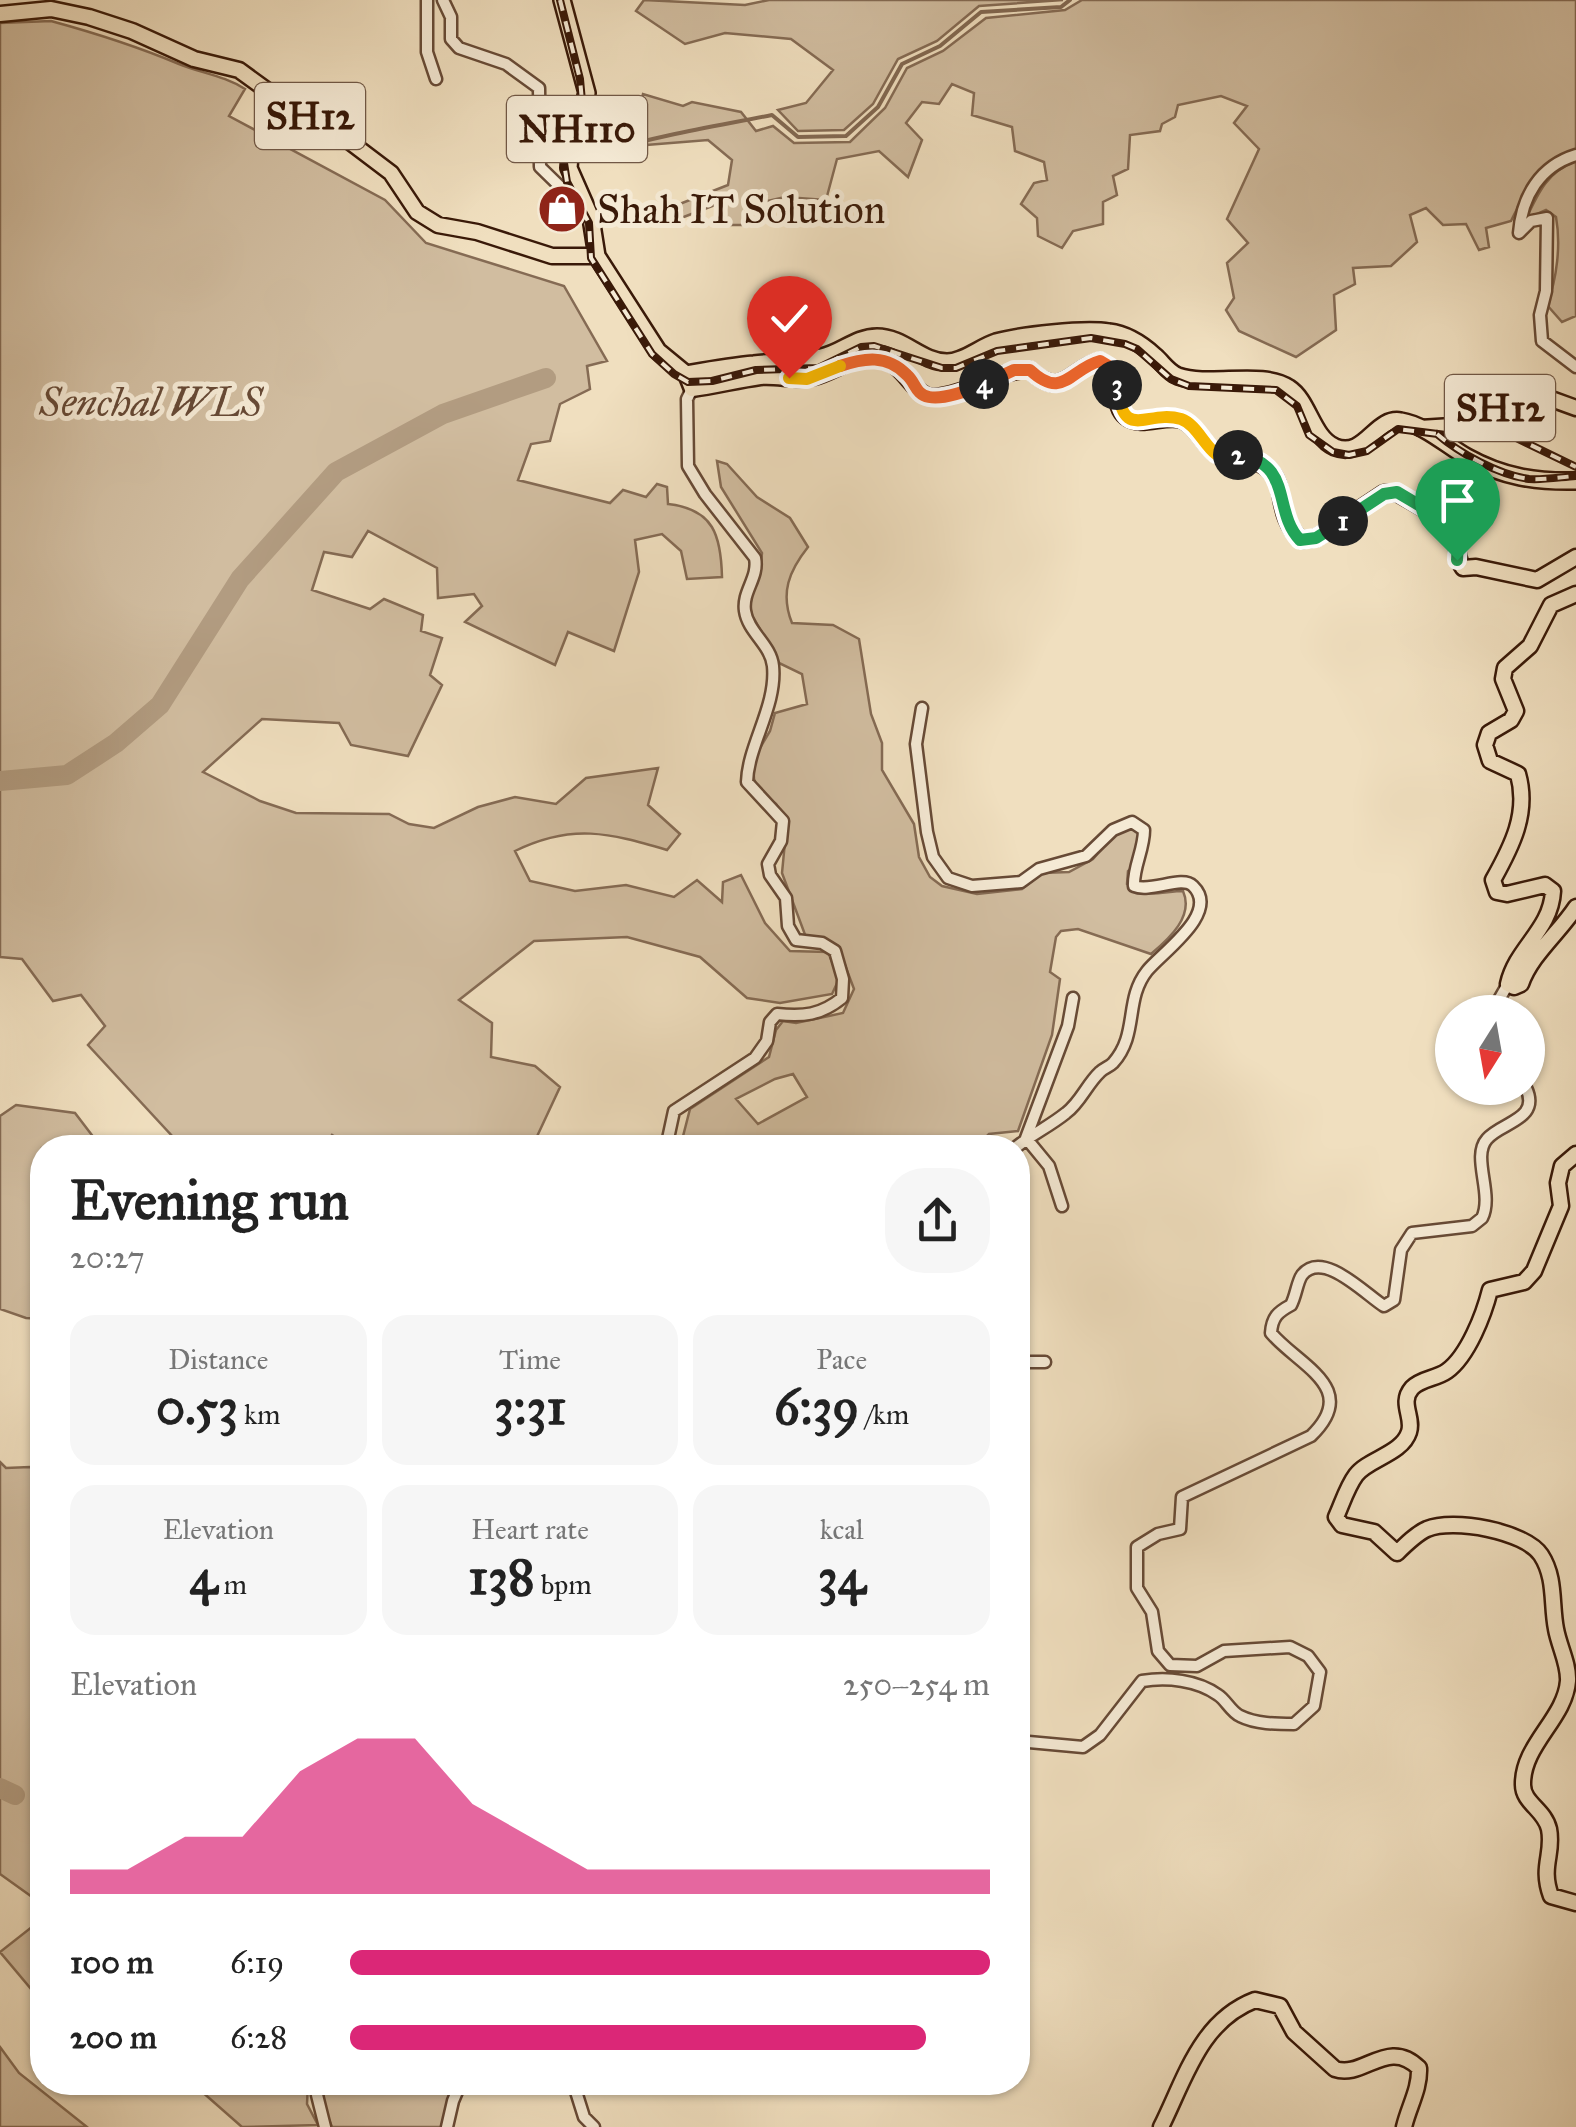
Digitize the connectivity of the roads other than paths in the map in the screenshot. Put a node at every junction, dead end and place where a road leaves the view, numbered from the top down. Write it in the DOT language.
graph roads {
  1 [pos="427,0"];
  2 [pos="443,0"];
  3 [pos="562,0"];
  4 [pos="0,14"];
  5 [pos="436,79"];
  6 [pos="1576,155"];
  7 [pos="591,218"];
  8 [pos="597,256"];
  9 [pos="1576,367"];
  10 [pos="689,381"];
  11 [pos="1576,408"];
  12 [pos="1420,428"];
  13 [pos="1576,481"];
  14 [pos="1576,556"];
  15 [pos="1576,594"];
  16 [pos="922,708"];
  17 [pos="1576,907"];
  18 [pos="1508,984"];
  19 [pos="1502,995"];
  20 [pos="1072,998"];
  21 [pos="1528,1105"];
  22 [pos="669,1135"];
  23 [pos="1027,1135"];
  24 [pos="1030,1136"];
  25 [pos="1030,1143"];
  26 [pos="1576,1154"];
  27 [pos="1062,1206"];
  28 [pos="1030,1362"];
  29 [pos="1045,1362"];
  30 [pos="1030,1742"];
  31 [pos="1576,1903"];
  32 [pos="318,2095"];
  33 [pos="455,2095"];
  34 [pos="577,2095"];
  35 [pos="325,2127"];
  36 [pos="447,2127"];
  37 [pos="594,2127"];
  38 [pos="1162,2127"];
  39 [pos="1404,2127"];
  1 -- 5 [label="street"];
  2 -- 7 [label="street"];
  3 -- 7 [label="highway, NH110"];
  4 -- 8 [label="main road, SH12"];
  6 -- 9 [label="street"];
  7 -- 8 [label="highway, NH110"];
  8 -- 10 [label="highway, NH110"];
  10 -- 12 [label="highway"];
  10 -- 14 [label="main road"];
  10 -- 22 [label="street"];
  11 -- 12 [label="main road, SH12"];
  12 -- 13 [label="highway"];
  15 -- 18 [label="main road"];
  16 -- 24 [label="street"];
  17 -- 18 [label="main road"];
  18 -- 19 [label="street"];
  20 -- 23 [label="street"];
  21 -- 30 [label="street"];
  25 -- 27 [label="street"];
  26 -- 31 [label="main road"];
  28 -- 29 [label="street"];
  32 -- 35 [label="street"];
  33 -- 36 [label="street"];
  34 -- 37 [label="street"];
  38 -- 39 [label="main road"];
}
